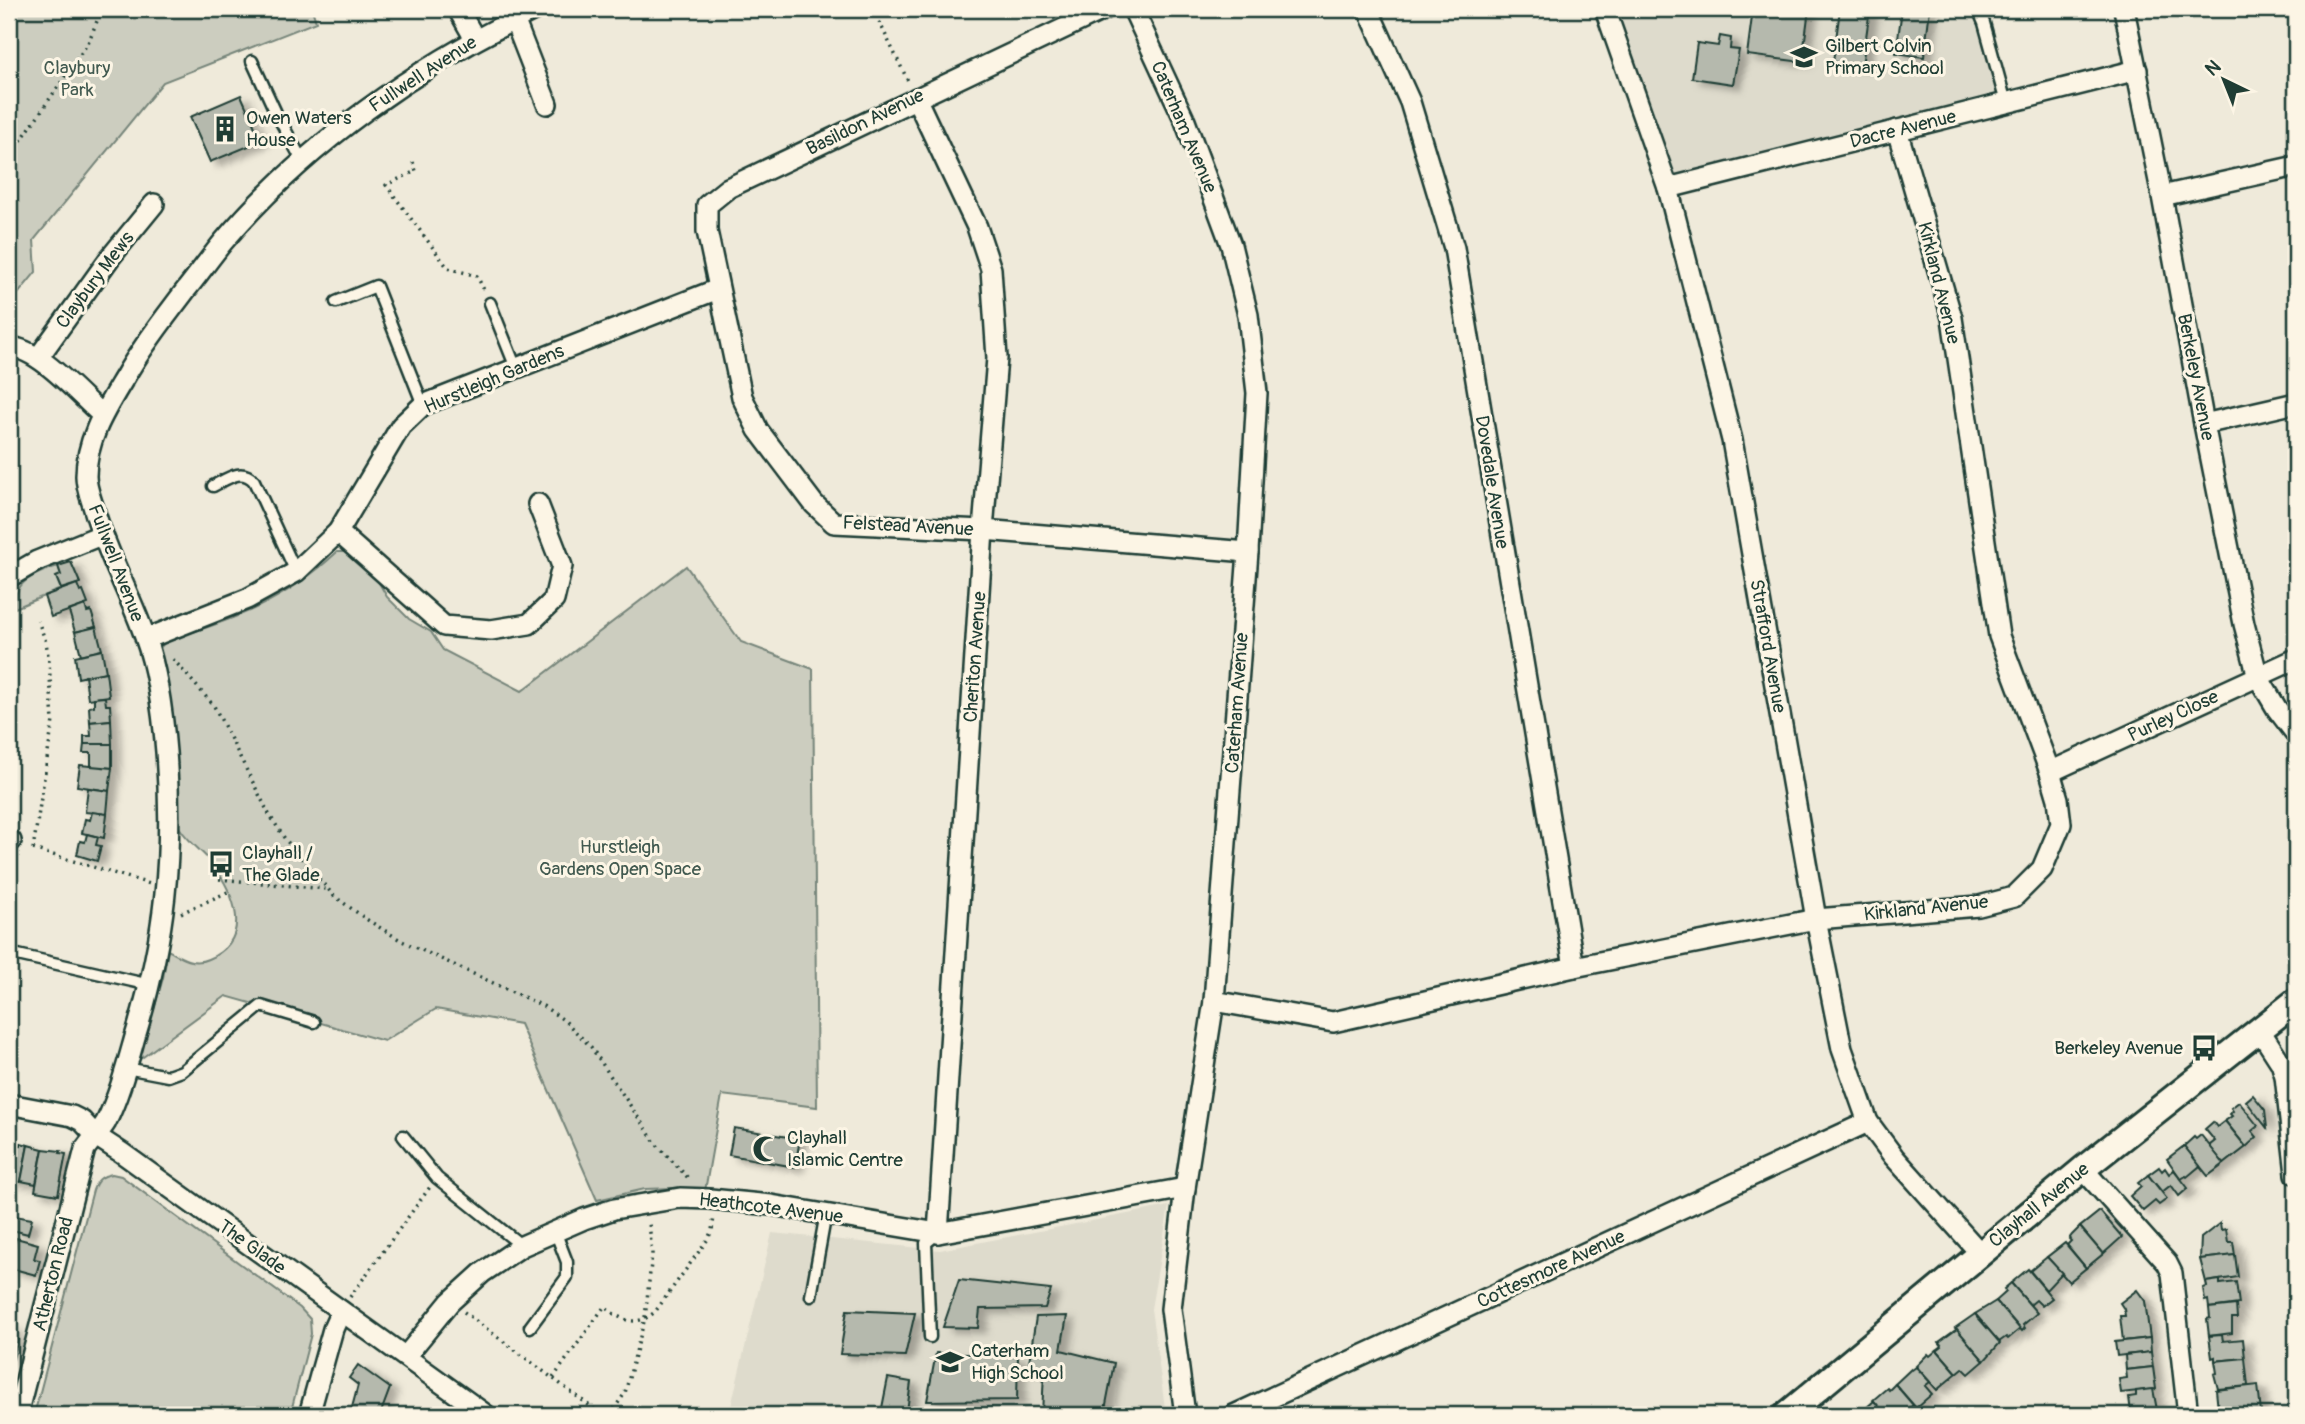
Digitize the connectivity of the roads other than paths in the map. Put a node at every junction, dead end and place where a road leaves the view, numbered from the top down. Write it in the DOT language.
graph roads {
  1 [pos="458,9"];
  2 [pos="536,9"];
  3 [pos="1105,9"];
  4 [pos="1133,9"];
  5 [pos="1368,9"];
  6 [pos="1605,9"];
  7 [pos="1978,9"];
  8 [pos="2124,9"];
  9 [pos="514,19"];
  10 [pos="475,39"];
  11 [pos="252,61"];
  12 [pos="2137,71"];
  13 [pos="916,98"];
  14 [pos="2006,103"];
  15 [pos="547,104"];
  16 [pos="1898,130"];
  17 [pos="303,162"];
  18 [pos="2296,166"];
  19 [pos="1668,188"];
  20 [pos="2162,196"];
  21 [pos="154,204"];
  22 [pos="718,289"];
  23 [pos="336,302"];
  24 [pos="490,303"];
  25 [pos="9,347"];
  26 [pos="38,358"];
  27 [pos="516,368"];
  28 [pos="2296,403"];
  29 [pos="423,405"];
  30 [pos="102,415"];
  31 [pos="2204,424"];
  32 [pos="213,486"];
  33 [pos="538,504"];
  34 [pos="983,530"];
  35 [pos="338,532"];
  36 [pos="102,535"];
  37 [pos="1248,552"];
  38 [pos="296,572"];
  39 [pos="9,577"];
  40 [pos="146,639"];
  41 [pos="2296,659"];
  42 [pos="2258,677"];
  43 [pos="2296,734"];
  44 [pos="2050,772"];
  45 [pos="1816,919"];
  46 [pos="9,953"];
  47 [pos="1574,967"];
  48 [pos="151,985"];
  49 [pos="1214,1001"];
  50 [pos="2296,1001"];
  51 [pos="314,1022"];
  52 [pos="2259,1030"];
  53 [pos="126,1068"];
  54 [pos="2291,1093"];
  55 [pos="9,1104"];
  56 [pos="1868,1122"];
  57 [pos="96,1136"];
  58 [pos="403,1136"];
  59 [pos="2082,1169"];
  60 [pos="2296,1174"];
  61 [pos="1185,1188"];
  62 [pos="826,1213"];
  63 [pos="555,1230"];
  64 [pos="938,1233"];
  65 [pos="522,1246"];
  66 [pos="1980,1253"];
  67 [pos="811,1296"];
  68 [pos="341,1311"];
  69 [pos="530,1327"];
  70 [pos="930,1337"];
  71 [pos="406,1356"];
  72 [pos="16,1392"];
  73 [pos="17,1415"];
  74 [pos="309,1415"];
  75 [pos="486,1415"];
  76 [pos="1185,1415"];
  77 [pos="1234,1415"];
  78 [pos="1786,1415"];
  79 [pos="2188,1415"];
  1 -- 10 [label="street"];
  2 -- 9 [label="street, Fullwell Avenue"];
  3 -- 13 [label="street, Basildon Avenue"];
  4 -- 37 [label="street, Caterham Avenue"];
  5 -- 47 [label="street, Dovedale Avenue"];
  6 -- 19 [label="street, Strafford Avenue"];
  7 -- 14 [label="lane"];
  8 -- 12 [label="street, Berkeley Avenue"];
  9 -- 10 [label="street, Fullwell Avenue"];
  9 -- 15 [label="street"];
  10 -- 17 [label="street, Fullwell Avenue"];
  11 -- 17 [label="lane"];
  12 -- 14 [label="street, Dacre Avenue"];
  12 -- 20 [label="street, Berkeley Avenue"];
  13 -- 22 [label="street, Basildon Avenue"];
  13 -- 34 [label="street, Cheriton Avenue"];
  14 -- 16 [label="street, Dacre Avenue"];
  16 -- 19 [label="street, Dacre Avenue"];
  16 -- 44 [label="street, Kirkland Avenue"];
  17 -- 30 [label="street, Fullwell Avenue"];
  18 -- 20 [label="street"];
  19 -- 45 [label="street, Strafford Avenue"];
  20 -- 31 [label="street, Berkeley Avenue"];
  21 -- 26 [label="street, Claybury Mews"];
  22 -- 27 [label="street, Hurstleigh Gardens"];
  22 -- 34 [label="street, Felstead Avenue"];
  23 -- 29 [label="lane"];
  24 -- 27 [label="lane"];
  25 -- 26 [label="street"];
  26 -- 30 [label="street"];
  27 -- 29 [label="street, Hurstleigh Gardens"];
  28 -- 31 [label="street"];
  29 -- 35 [label="street, Hurstleigh Gardens"];
  30 -- 36 [label="street, Fullwell Avenue"];
  31 -- 42 [label="street, Berkeley Avenue"];
  32 -- 38 [label="lane"];
  33 -- 35 [label="street"];
  34 -- 37 [label="street, Felstead Avenue"];
  34 -- 64 [label="street, Cheriton Avenue"];
  35 -- 38 [label="street, Hurstleigh Gardens"];
  36 -- 39 [label="street"];
  36 -- 40 [label="street, Fullwell Avenue"];
  37 -- 49 [label="street, Caterham Avenue"];
  38 -- 40 [label="street, Hurstleigh Gardens"];
  40 -- 48 [label="street, Fullwell Avenue"];
  41 -- 42 [label="street, Purley Close"];
  42 -- 43 [label="street, Berkeley Avenue"];
  42 -- 44 [label="street, Purley Close"];
  44 -- 45 [label="street, Kirkland Avenue"];
  45 -- 47 [label="street, Kirkland Avenue"];
  45 -- 56 [label="street, Strafford Avenue"];
  46 -- 48 [label="lane"];
  47 -- 49 [label="street, Kirkland Avenue"];
  48 -- 53 [label="street, Fullwell Avenue"];
  49 -- 61 [label="street, Caterham Avenue"];
  50 -- 52 [label="street, Clayhall Avenue"];
  51 -- 53 [label="lane"];
  52 -- 54 [label="street"];
  52 -- 59 [label="street, Clayhall Avenue"];
  53 -- 57 [label="street, Fullwell Avenue"];
  54 -- 60 [label="street"];
  55 -- 57 [label="street, The Glade"];
  56 -- 66 [label="street, Strafford Avenue"];
  56 -- 77 [label="street, Cottesmore Avenue"];
  57 -- 68 [label="street, The Glade"];
  57 -- 72 [label="street, Atherton Road"];
  58 -- 65 [label="lane"];
  59 -- 66 [label="street, Clayhall Avenue"];
  59 -- 79 [label="street"];
  61 -- 64 [label="street, Heathcote Avenue"];
  61 -- 76 [label="street, Caterham Avenue"];
  62 -- 63 [label="street, Heathcote Avenue"];
  62 -- 64 [label="street, Heathcote Avenue"];
  62 -- 67 [label="lane"];
  63 -- 65 [label="street, Heathcote Avenue"];
  63 -- 69 [label="lane"];
  64 -- 70 [label="lane"];
  65 -- 71 [label="street, Heathcote Avenue"];
  66 -- 78 [label="street, Clayhall Avenue"];
  68 -- 71 [label="street, The Glade"];
  68 -- 74 [label="street"];
  71 -- 75 [label="street, The Glade"];
  72 -- 73 [label="street, Atherton Road"];
}
